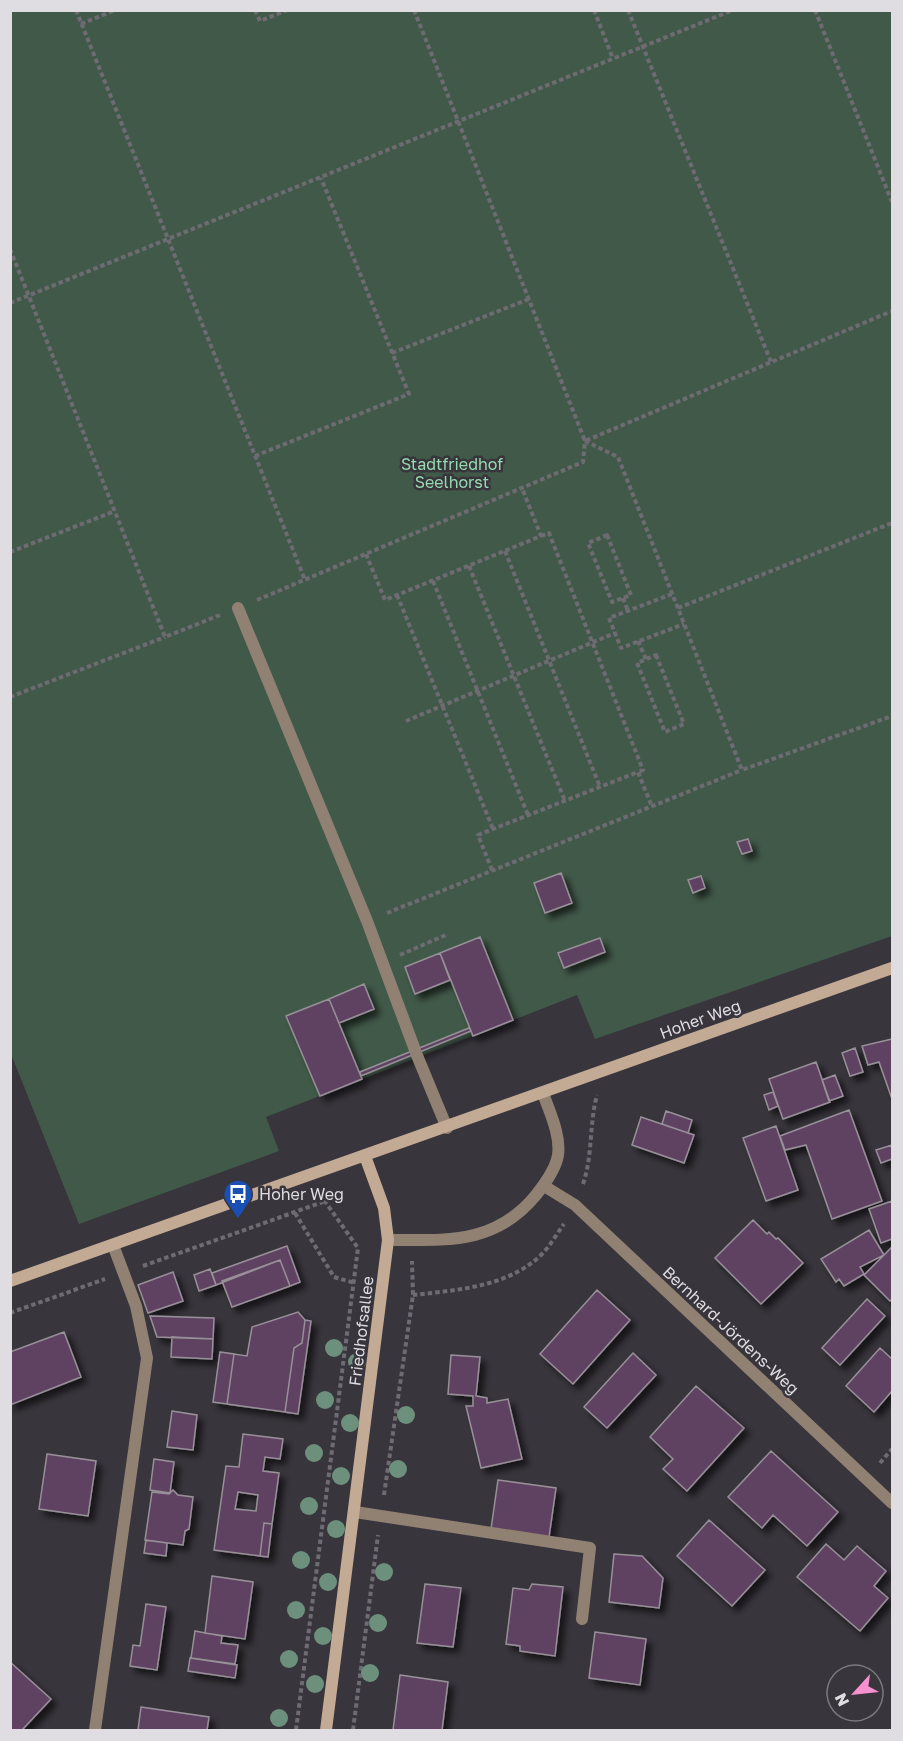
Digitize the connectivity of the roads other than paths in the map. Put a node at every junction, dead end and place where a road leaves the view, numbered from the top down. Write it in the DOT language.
graph roads {
  1 [pos="238,608"];
  2 [pos="892,968"];
  3 [pos="543,1093"];
  4 [pos="447,1128"];
  5 [pos="364,1156"];
  6 [pos="544,1186"];
  7 [pos="388,1240"];
  8 [pos="113,1245"];
  9 [pos="10,1281"];
  10 [pos="892,1503"];
  11 [pos="356,1512"];
  12 [pos="582,1618"];
  13 [pos="94,1731"];
  14 [pos="326,1731"];
  1 -- 4 [label="street"];
  2 -- 3 [label="street, Hoher Weg"];
  3 -- 4 [label="street, Hoher Weg"];
  3 -- 6 [label="street"];
  4 -- 5 [label="street, Hoher Weg"];
  5 -- 7 [label="street, Friedhofsallee"];
  5 -- 8 [label="street, Hoher Weg"];
  6 -- 7 [label="street"];
  6 -- 10 [label="street, Bernhard-Jördens-Weg"];
  7 -- 11 [label="street, Friedhofsallee"];
  8 -- 9 [label="street, Hoher Weg"];
  8 -- 13 [label="street"];
  11 -- 12 [label="street"];
  11 -- 14 [label="street, Friedhofsallee"];
}
